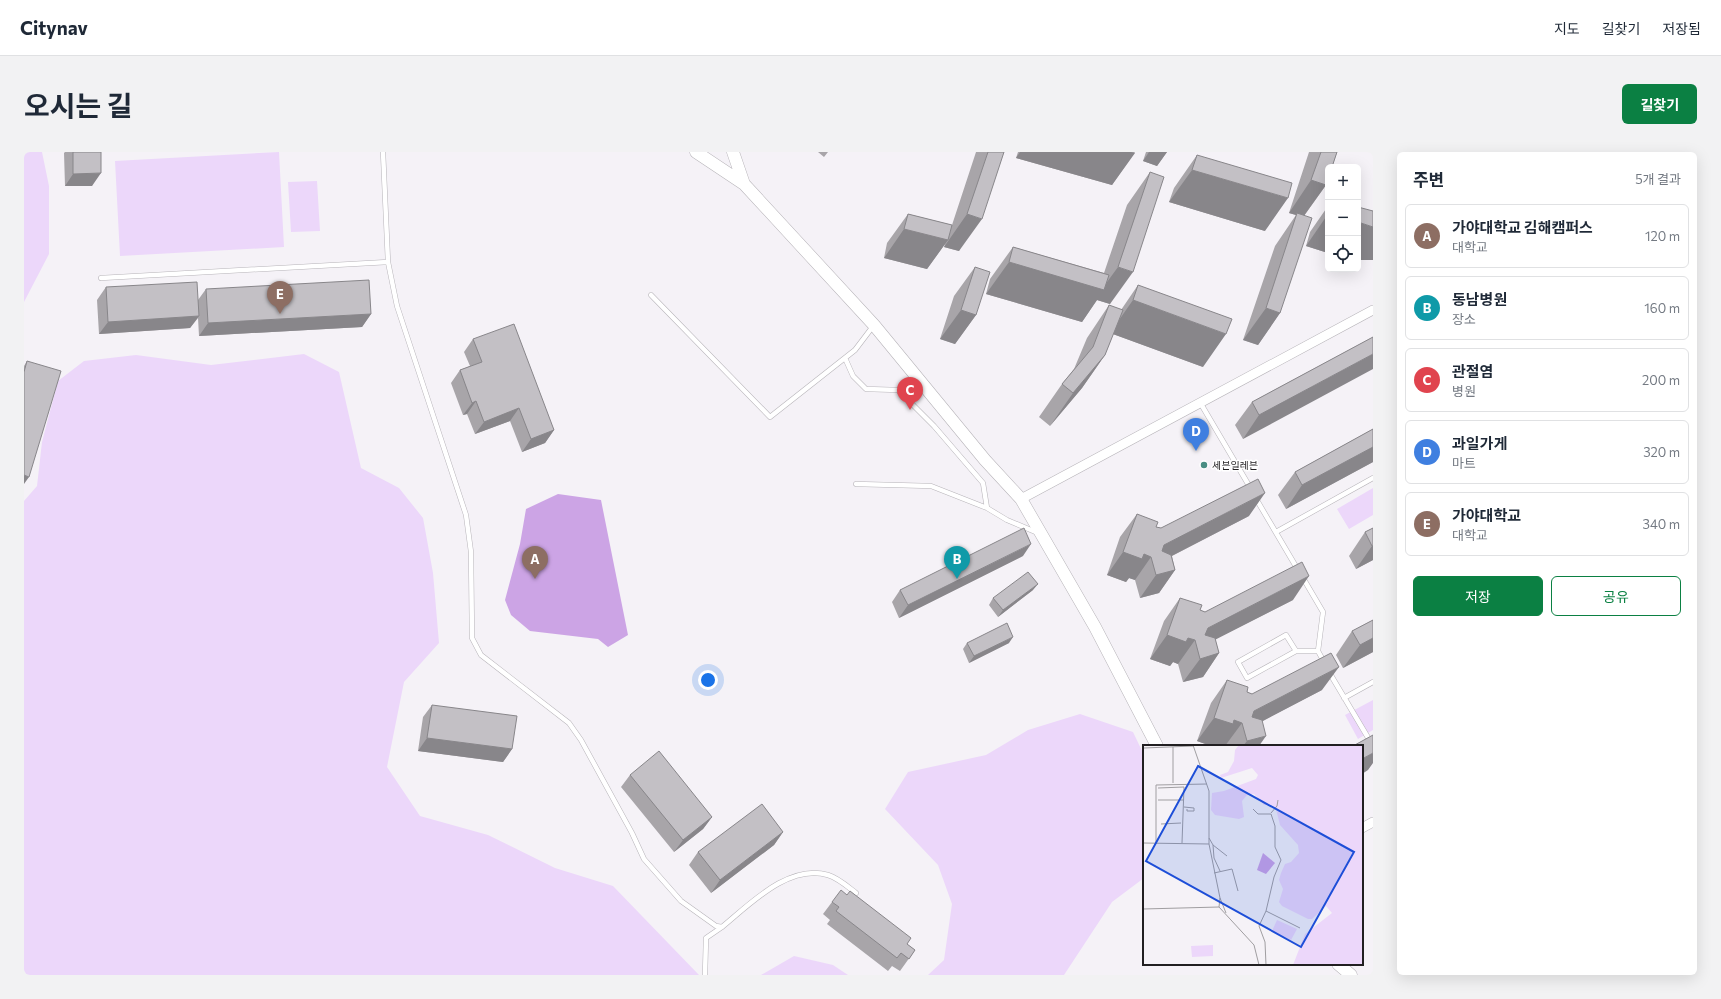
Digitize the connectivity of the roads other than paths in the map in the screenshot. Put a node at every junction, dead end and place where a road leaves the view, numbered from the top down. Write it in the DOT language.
graph roads {
  1 [pos="383,152"];
  2 [pos="696,152"];
  3 [pos="733,152"];
  4 [pos="744,184"];
  5 [pos="388,262"];
  6 [pos="101,278"];
  7 [pos="650,295"];
  8 [pos="1373,310"];
  9 [pos="874,325"];
  10 [pos="845,358"];
  11 [pos="1201,404"];
  12 [pos="1373,478"];
  13 [pos="856,484"];
  14 [pos="1021,499"];
  15 [pos="987,508"];
  16 [pos="1276,532"];
  17 [pos="1042,535"];
  18 [pos="1296,651"];
  19 [pos="1318,651"];
  20 [pos="1373,682"];
  21 [pos="1344,698"];
  22 [pos="1156,745"];
  23 [pos="1373,746"];
  24 [pos="1373,822"];
  25 [pos="1363,827"];
  26 [pos="856,893"];
  27 [pos="722,927"];
  28 [pos="1339,965"];
  29 [pos="705,975"];
  30 [pos="1351,975"];
  1 -- 5 [label="lane"];
  2 -- 4 [label="street"];
  3 -- 4 [label="street"];
  4 -- 9 [label="street"];
  5 -- 6 [label="lane"];
  5 -- 27 [label="lane"];
  7 -- 10 [label="lane"];
  8 -- 11 [label="street"];
  9 -- 10 [label="lane"];
  9 -- 14 [label="street"];
  10 -- 15 [label="lane"];
  11 -- 14 [label="street"];
  11 -- 16 [label="lane"];
  12 -- 16 [label="lane"];
  13 -- 15 [label="lane"];
  14 -- 17 [label="street"];
  15 -- 17 [label="lane"];
  16 -- 19 [label="lane"];
  17 -- 22 [label="street"];
  18 -- 18 [label="lane"];
  18 -- 19 [label="lane"];
  19 -- 21 [label="lane"];
  20 -- 21 [label="lane"];
  21 -- 23 [label="lane"];
  24 -- 25 [label="street"];
  26 -- 27 [label="lane"];
  27 -- 29 [label="lane"];
  28 -- 30 [label="street"];
}
